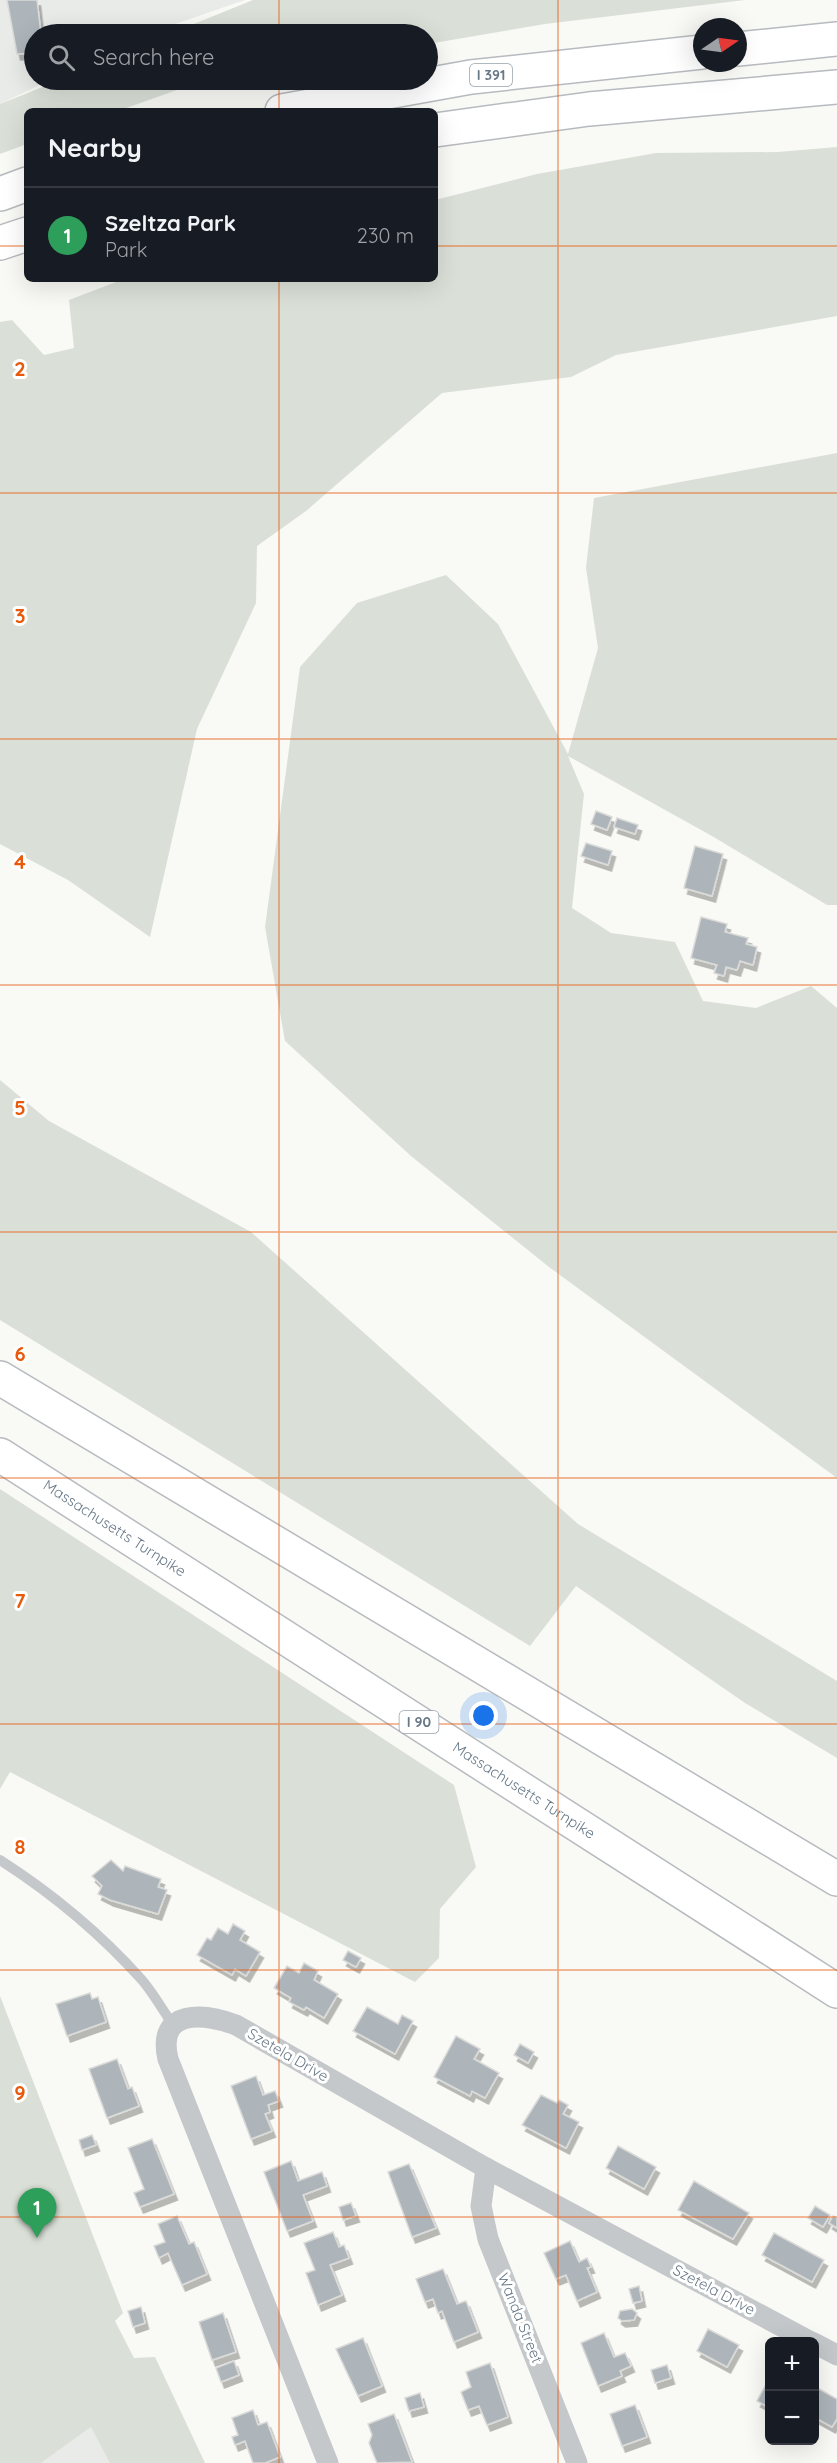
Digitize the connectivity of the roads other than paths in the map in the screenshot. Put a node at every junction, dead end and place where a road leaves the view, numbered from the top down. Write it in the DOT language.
graph roads {
  1 [pos="837,39"];
  2 [pos="747,48"];
  3 [pos="693,53"];
  4 [pos="438,83"];
  5 [pos="837,87"];
  6 [pos="399,90"];
  7 [pos="299,108"];
  8 [pos="438,130"];
  9 [pos="24,185"];
  10 [pos="0,194"];
  11 [pos="24,235"];
  12 [pos="0,243"];
  13 [pos="0,1378"];
  14 [pos="0,1455"];
  15 [pos="0,1860"];
  16 [pos="837,1879"];
  17 [pos="837,1991"];
  18 [pos="174,2026"];
  19 [pos="486,2168"];
  20 [pos="804,2337"];
  21 [pos="819,2345"];
  22 [pos="837,2355"];
  23 [pos="328,2463"];
  24 [pos="577,2463"];
  1 -- 2 [label="highway"];
  3 -- 4 [label="highway, I 391"];
  5 -- 8 [label="highway"];
  6 -- 7 [label="highway, I 391"];
  9 -- 10 [label="highway"];
  11 -- 12 [label="highway"];
  13 -- 16 [label="highway"];
  14 -- 17 [label="highway, Massachusetts Turnpike / I 90"];
  15 -- 18 [label="lane"];
  18 -- 19 [label="street, Szetela Drive"];
  18 -- 23 [label="street"];
  19 -- 20 [label="street, Szetela Drive"];
  19 -- 24 [label="street, Wanda Street"];
  21 -- 22 [label="street, Szetela Drive"];
}
